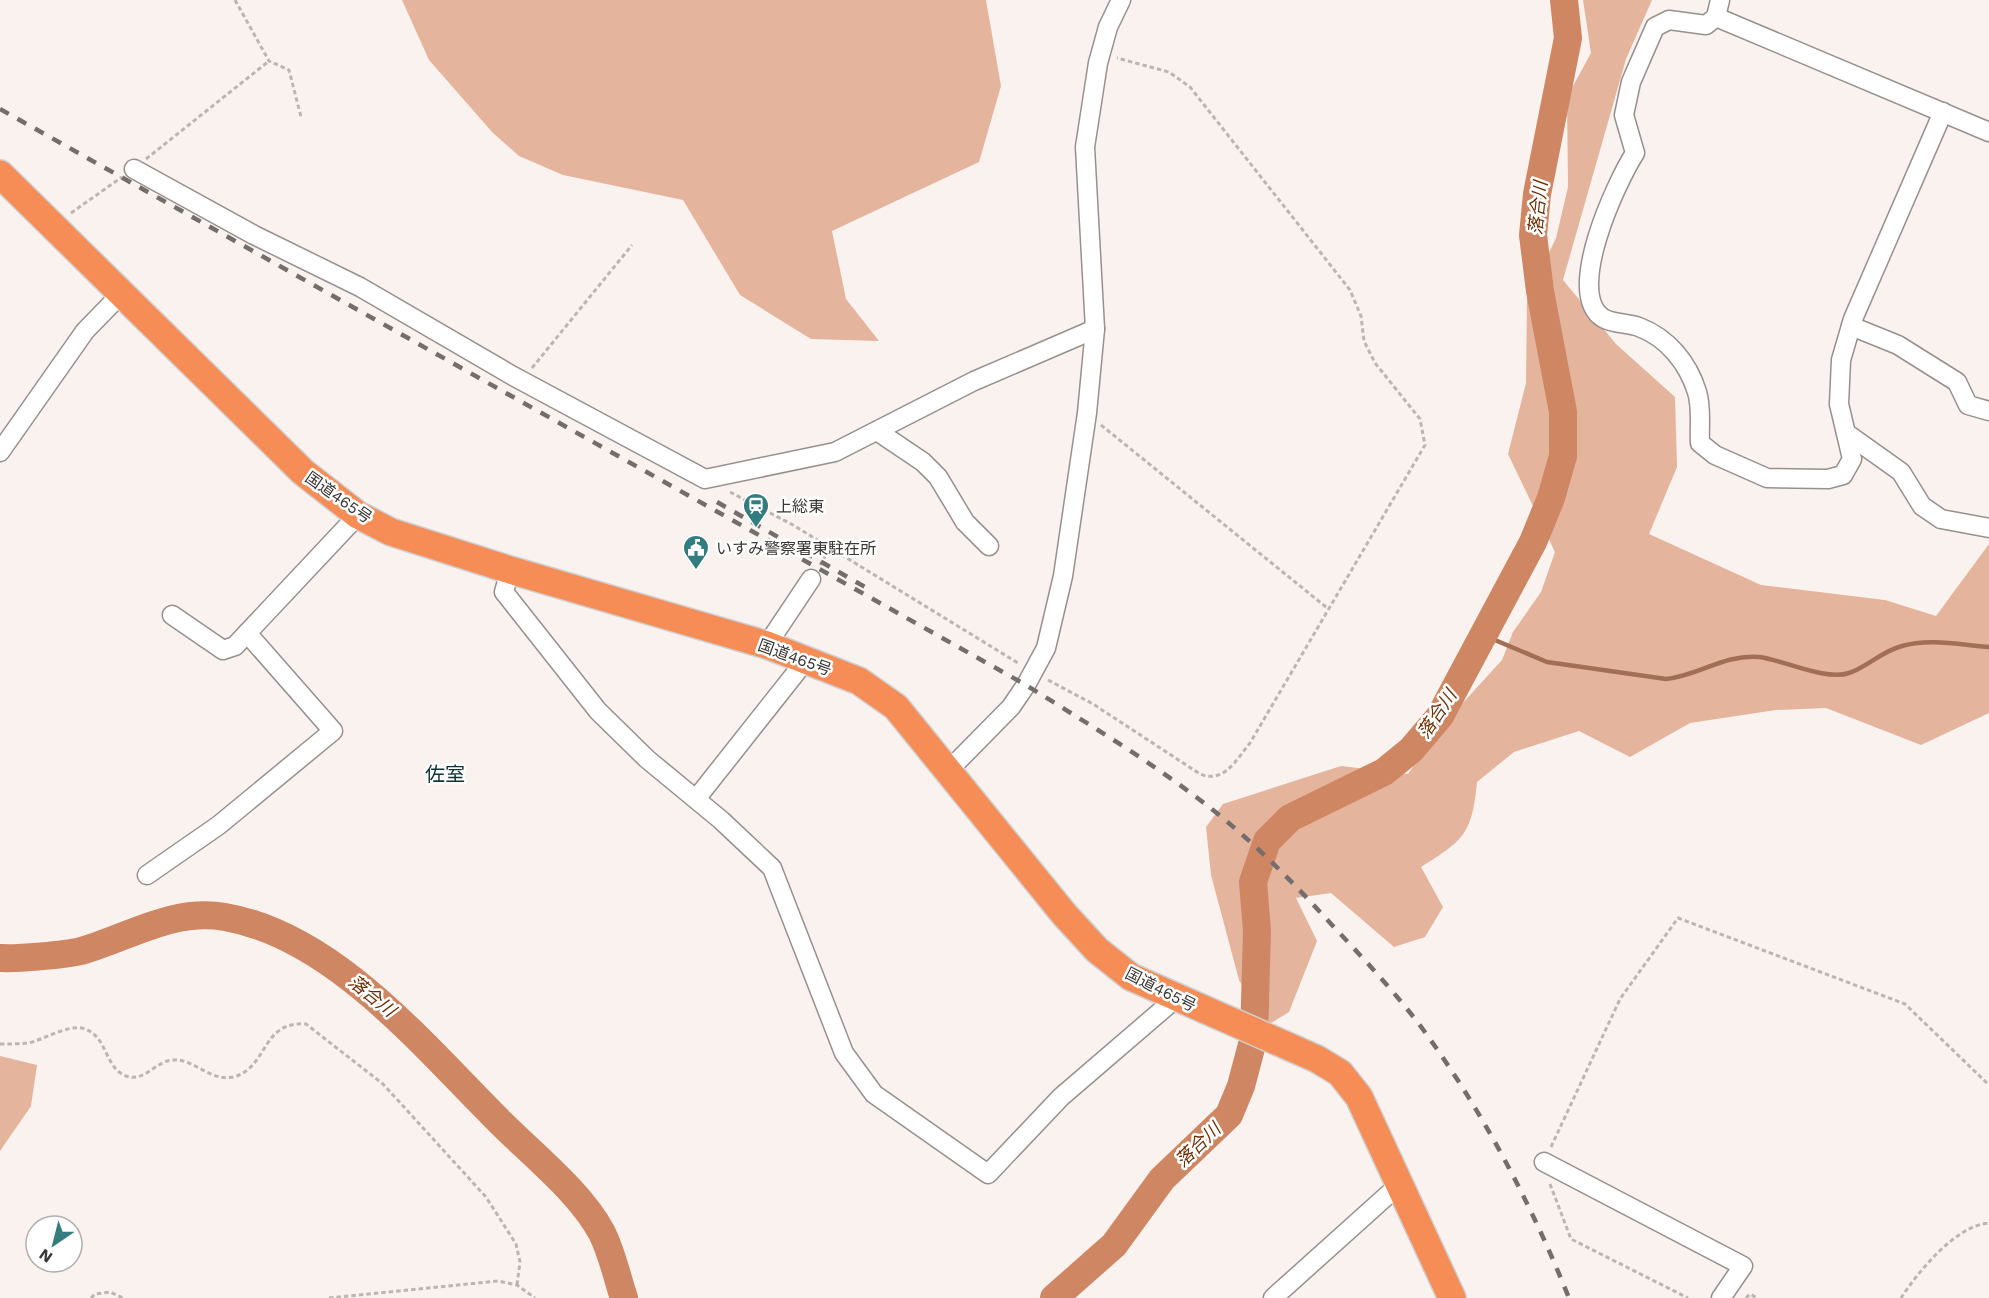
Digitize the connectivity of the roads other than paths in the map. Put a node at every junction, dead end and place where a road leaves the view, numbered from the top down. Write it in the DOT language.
graph roads {
  1 [pos="1121,0"];
  2 [pos="1718,8"];
  3 [pos="1943,112"];
  4 [pos="1989,132"];
  5 [pos="134,169"];
  6 [pos="0,174"];
  7 [pos="122,293"];
  8 [pos="1851,326"];
  9 [pos="1095,329"];
  10 [pos="1989,411"];
  11 [pos="877,431"];
  12 [pos="1849,435"];
  13 [pos="0,452"];
  14 [pos="358,515"];
  15 [pos="1989,528"];
  16 [pos="989,546"];
  17 [pos="510,570"];
  18 [pos="811,579"];
  19 [pos="172,615"];
  20 [pos="247,633"];
  21 [pos="767,645"];
  22 [pos="806,660"];
  23 [pos="947,772"];
  24 [pos="696,799"];
  25 [pos="147,875"];
  26 [pos="1175,999"];
  27 [pos="1544,1162"];
  28 [pos="1401,1183"];
  29 [pos="1273,1298"];
  30 [pos="1452,1298"];
  31 [pos="1721,1298"];
  1 -- 9 [label="street"];
  2 -- 3 [label="street"];
  2 -- 12 [label="street"];
  3 -- 4 [label="street"];
  3 -- 8 [label="street"];
  5 -- 11 [label="street"];
  6 -- 7 [label="highway, 国道465号"];
  7 -- 13 [label="street"];
  7 -- 14 [label="highway, 国道465号"];
  8 -- 10 [label="street"];
  8 -- 12 [label="street"];
  9 -- 11 [label="street"];
  9 -- 23 [label="street"];
  11 -- 16 [label="street"];
  12 -- 15 [label="street"];
  14 -- 17 [label="highway, 国道465号"];
  14 -- 20 [label="street"];
  17 -- 21 [label="highway, 国道465号"];
  17 -- 24 [label="street"];
  18 -- 21 [label="street"];
  19 -- 20 [label="street"];
  20 -- 25 [label="street"];
  21 -- 22 [label="highway, 国道465号"];
  22 -- 23 [label="highway, 国道465号"];
  22 -- 24 [label="street"];
  23 -- 26 [label="highway, 国道465号"];
  24 -- 26 [label="street"];
  26 -- 28 [label="highway, 国道465号"];
  27 -- 31 [label="street"];
  28 -- 29 [label="street"];
  28 -- 30 [label="highway, 国道465号"];
}
